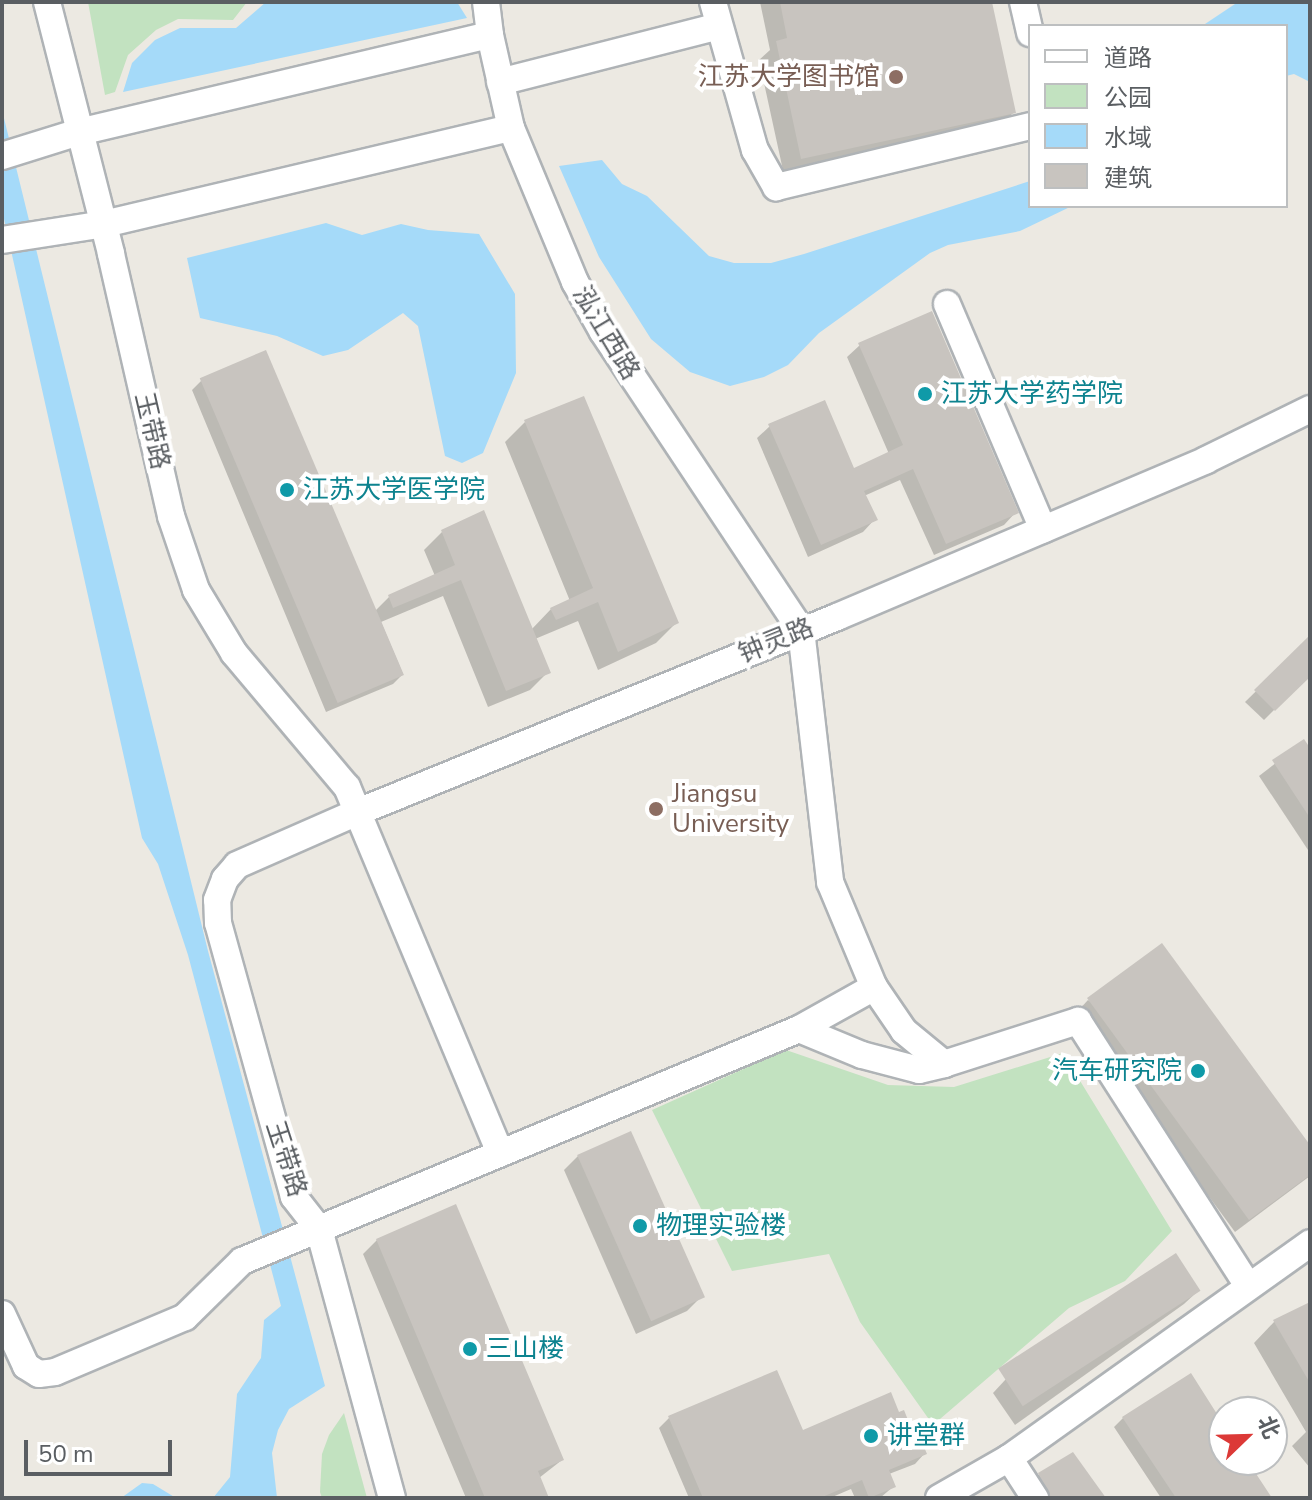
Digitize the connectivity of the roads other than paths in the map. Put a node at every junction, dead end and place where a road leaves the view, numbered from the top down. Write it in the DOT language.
graph roads {
  1 [pos="47,2"];
  2 [pos="486,2"];
  3 [pos="1023,2"];
  4 [pos="716,14"];
  5 [pos="1028,24"];
  6 [pos="490,35"];
  7 [pos="500,82"];
  8 [pos="1028,126"];
  9 [pos="511,128"];
  10 [pos="79,132"];
  11 [pos="2,156"];
  12 [pos="104,224"];
  13 [pos="2,240"];
  14 [pos="947,304"];
  15 [pos="1310,409"];
  16 [pos="1043,529"];
  17 [pos="801,630"];
  18 [pos="358,812"];
  19 [pos="237,865"];
  20 [pos="874,987"];
  21 [pos="799,1029"];
  22 [pos="944,1064"];
  23 [pos="500,1153"];
  24 [pos="319,1229"];
  25 [pos="1310,1243"];
  26 [pos="1247,1284"];
  27 [pos="2,1314"];
  28 [pos="1009,1458"];
  29 [pos="392,1498"];
  30 [pos="939,1498"];
  31 [pos="1035,1498"];
  1 -- 10 [label="lane, 玉带路"];
  2 -- 6 [label="lane, 泓江西路"];
  3 -- 5 [label="lane"];
  4 -- 7 [label="lane"];
  4 -- 8 [label="lane"];
  6 -- 7 [label="lane, 泓江西路"];
  6 -- 10 [label="lane"];
  7 -- 9 [label="lane, 泓江西路"];
  9 -- 12 [label="lane"];
  9 -- 17 [label="lane, 泓江西路"];
  10 -- 11 [label="lane"];
  10 -- 12 [label="lane, 玉带路"];
  12 -- 13 [label="lane"];
  12 -- 18 [label="lane, 玉带路"];
  14 -- 16 [label="lane"];
  15 -- 16 [label="lane, 钟灵路"];
  16 -- 17 [label="lane, 钟灵路"];
  17 -- 18 [label="lane, 钟灵路"];
  17 -- 20 [label="lane"];
  18 -- 19 [label="lane, 钟灵路"];
  18 -- 23 [label="lane, 玉带路"];
  19 -- 24 [label="lane, 玉带路"];
  20 -- 21 [label="lane"];
  20 -- 22 [label="lane"];
  21 -- 22 [label="lane"];
  21 -- 23 [label="lane"];
  22 -- 26 [label="lane"];
  23 -- 24 [label="lane"];
  24 -- 27 [label="lane"];
  24 -- 29 [label="lane, 玉带路"];
  25 -- 26 [label="lane"];
  26 -- 28 [label="lane"];
  28 -- 30 [label="lane"];
  28 -- 31 [label="lane"];
}
